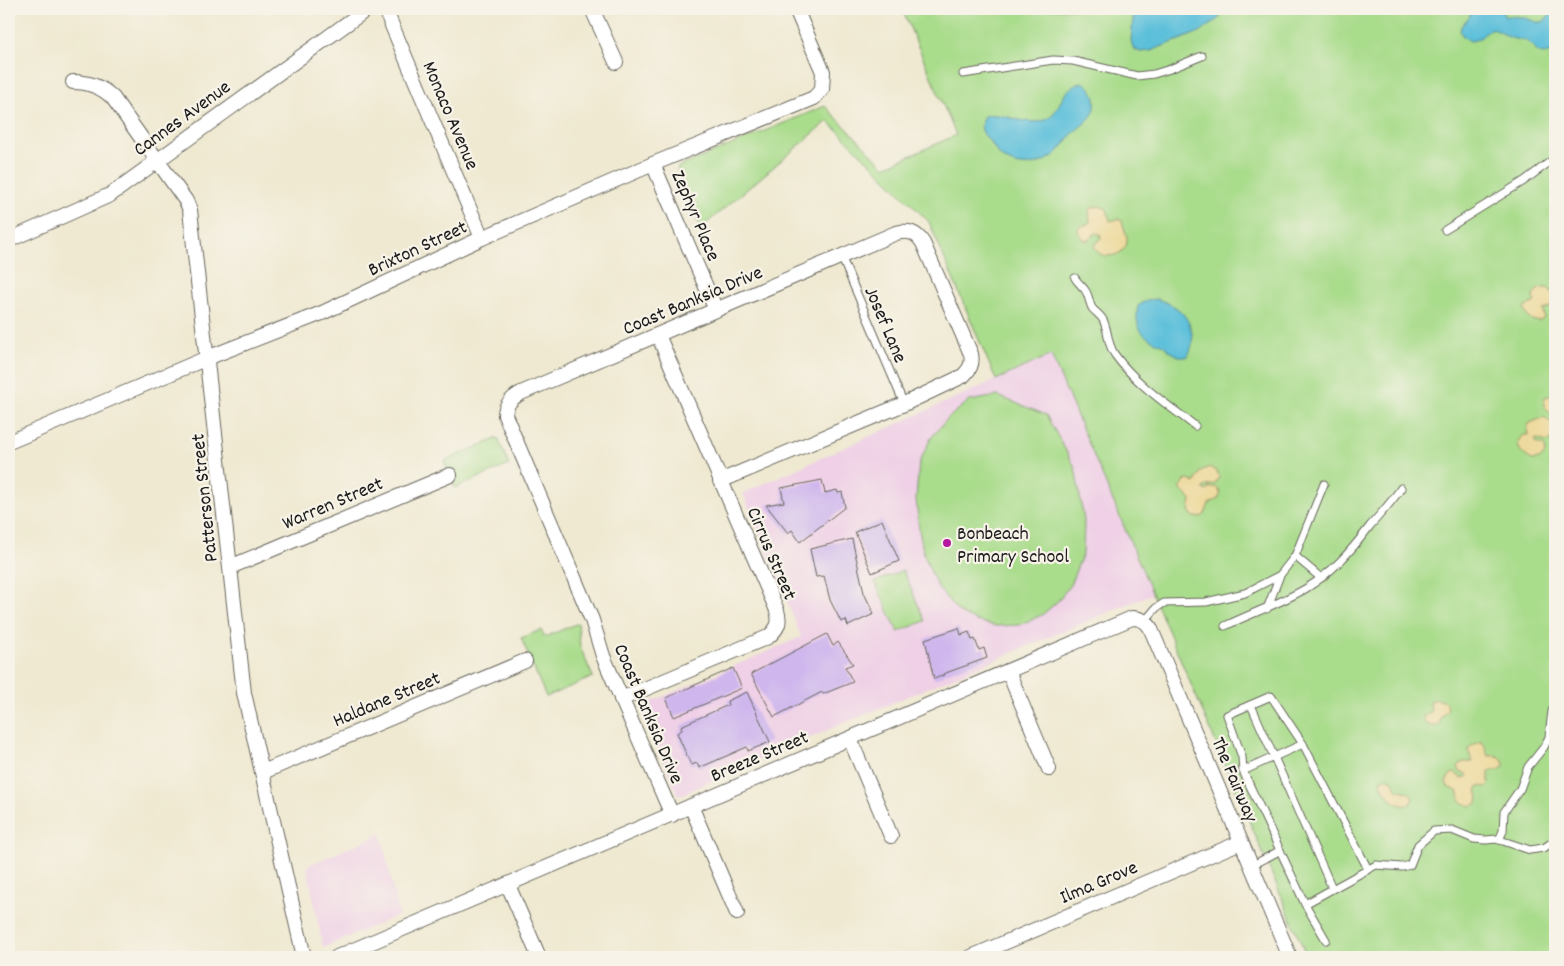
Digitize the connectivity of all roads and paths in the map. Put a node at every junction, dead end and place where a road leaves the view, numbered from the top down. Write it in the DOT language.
graph roads {
  1 [pos="367,9"];
  2 [pos="385,9"];
  3 [pos="592,9"];
  4 [pos="796,9"];
  5 [pos="1202,56"];
  6 [pos="616,62"];
  7 [pos="963,74"];
  8 [pos="73,82"];
  9 [pos="1555,158"];
  10 [pos="157,160"];
  11 [pos="653,164"];
  12 [pos="1446,230"];
  13 [pos="482,238"];
  14 [pos="9,240"];
  15 [pos="841,256"];
  16 [pos="1075,278"];
  17 [pos="716,310"];
  18 [pos="658,335"];
  19 [pos="207,358"];
  20 [pos="904,404"];
  21 [pos="1195,426"];
  22 [pos="9,442"];
  23 [pos="450,474"];
  24 [pos="720,480"];
  25 [pos="1324,484"];
  26 [pos="1401,488"];
  27 [pos="1295,556"];
  28 [pos="230,567"];
  29 [pos="1280,575"];
  30 [pos="1321,578"];
  31 [pos="1267,608"];
  32 [pos="1144,620"];
  33 [pos="1225,626"];
  34 [pos="525,660"];
  35 [pos="1008,671"];
  36 [pos="621,699"];
  37 [pos="1251,704"];
  38 [pos="1555,706"];
  39 [pos="850,739"];
  40 [pos="1303,744"];
  41 [pos="1274,757"];
  42 [pos="1049,769"];
  43 [pos="262,772"];
  44 [pos="1243,772"];
  45 [pos="691,806"];
  46 [pos="672,815"];
  47 [pos="891,836"];
  48 [pos="1499,840"];
  49 [pos="1555,840"];
  50 [pos="1241,842"];
  51 [pos="1279,851"];
  52 [pos="1251,866"];
  53 [pos="1368,869"];
  54 [pos="508,884"];
  55 [pos="1332,888"];
  56 [pos="1305,904"];
  57 [pos="737,913"];
  58 [pos="1326,940"];
  59 [pos="304,957"];
  60 [pos="337,957"];
  61 [pos="539,957"];
  62 [pos="971,957"];
  63 [pos="1290,957"];
  1 -- 10 [label="street, Cannes Avenue"];
  2 -- 13 [label="street, Monaco Avenue"];
  3 -- 6 [label="street"];
  4 -- 11 [label="street, Brixton Street"];
  5 -- 7 [label="lane"];
  8 -- 10 [label="street, Patterson Street"];
  9 -- 12 [label="lane"];
  10 -- 14 [label="street, Cannes Avenue"];
  10 -- 19 [label="street, Patterson Street"];
  11 -- 13 [label="street, Brixton Street"];
  11 -- 17 [label="street, Zephyr Place"];
  13 -- 19 [label="street, Brixton Street"];
  15 -- 17 [label="street, Coast Banksia Drive"];
  15 -- 20 [label="lane, Josef Lane"];
  15 -- 20 [label="street, Coast Banksia Drive"];
  16 -- 21 [label="lane"];
  17 -- 18 [label="street, Coast Banksia Drive"];
  18 -- 24 [label="street, Cirrus Street"];
  18 -- 36 [label="street, Coast Banksia Drive"];
  19 -- 22 [label="street, Brixton Street"];
  19 -- 28 [label="street, Patterson Street"];
  20 -- 24 [label="street, Coast Banksia Drive"];
  23 -- 28 [label="street, Warren Street"];
  24 -- 36 [label="street, Cirrus Street"];
  25 -- 27 [label="lane"];
  26 -- 30 [label="lane"];
  27 -- 29 [label="lane"];
  27 -- 30 [label="lane"];
  28 -- 43 [label="street, Patterson Street"];
  29 -- 31 [label="lane"];
  29 -- 32 [label="lane"];
  30 -- 31 [label="lane"];
  31 -- 33 [label="lane"];
  32 -- 35 [label="street, Breeze Street"];
  32 -- 50 [label="street, The Fairway"];
  34 -- 43 [label="street, Haldane Street"];
  35 -- 39 [label="street, Breeze Street"];
  35 -- 42 [label="street"];
  36 -- 46 [label="street, Coast Banksia Drive"];
  37 -- 40 [label="lane"];
  37 -- 41 [label="lane"];
  37 -- 44 [label="lane"];
  38 -- 48 [label="lane"];
  39 -- 45 [label="street, Breeze Street"];
  39 -- 47 [label="street"];
  40 -- 41 [label="lane"];
  40 -- 53 [label="lane"];
  41 -- 44 [label="lane"];
  41 -- 55 [label="lane"];
  43 -- 59 [label="street, Patterson Street"];
  44 -- 51 [label="lane"];
  45 -- 46 [label="street, Breeze Street"];
  45 -- 57 [label="street"];
  46 -- 54 [label="street, Breeze Street"];
  48 -- 49 [label="lane"];
  48 -- 53 [label="lane"];
  50 -- 52 [label="street, The Fairway"];
  50 -- 62 [label="street, Ilma Grove"];
  51 -- 52 [label="lane"];
  51 -- 56 [label="lane"];
  52 -- 63 [label="street, The Fairway"];
  53 -- 55 [label="lane"];
  54 -- 60 [label="street, Breeze Street"];
  54 -- 61 [label="street"];
  55 -- 56 [label="lane"];
  56 -- 58 [label="lane"];
}
